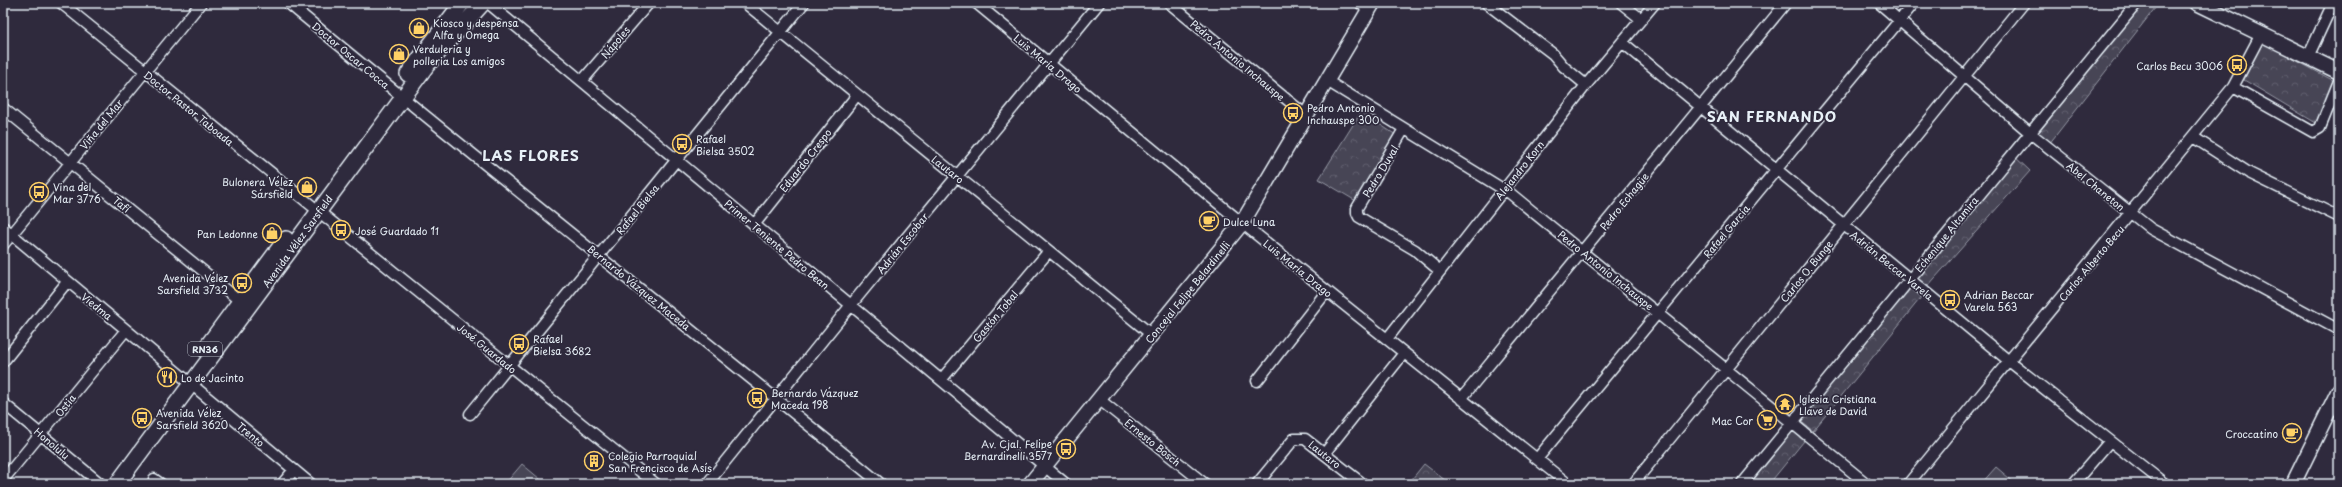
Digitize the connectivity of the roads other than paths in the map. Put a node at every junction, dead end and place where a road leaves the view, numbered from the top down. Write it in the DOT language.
graph roads {
  1 [pos="61,3"];
  2 [pos="201,3"];
  3 [pos="288,3"];
  4 [pos="462,3"];
  5 [pos="483,3"];
  6 [pos="488,3"];
  7 [pos="649,3"];
  8 [pos="745,3"];
  9 [pos="804,3"];
  10 [pos="976,3"];
  11 [pos="1099,3"];
  12 [pos="1169,3"];
  13 [pos="1486,3"];
  14 [pos="1621,3"];
  15 [pos="1655,3"];
  16 [pos="1786,3"];
  17 [pos="1879,3"];
  18 [pos="1914,3"];
  19 [pos="2024,3"];
  20 [pos="2137,3"];
  21 [pos="2197,3"];
  22 [pos="2333,3"];
  23 [pos="1367,5"];
  24 [pos="1641,19"];
  25 [pos="1900,20"];
  26 [pos="780,32"];
  27 [pos="2261,34"];
  28 [pos="1622,42"];
  29 [pos="2308,57"];
  30 [pos="1049,64"];
  31 [pos="144,71"];
  32 [pos="2339,72"];
  33 [pos="1965,76"];
  34 [pos="582,81"];
  35 [pos="1327,81"];
  36 [pos="2339,81"];
  37 [pos="1586,85"];
  38 [pos="2233,87"];
  39 [pos="399,95"];
  40 [pos="857,95"];
  41 [pos="3,108"];
  42 [pos="1700,108"];
  43 [pos="1307,116"];
  44 [pos="1404,129"];
  45 [pos="2029,132"];
  46 [pos="2193,137"];
  47 [pos="677,160"];
  48 [pos="70,162"];
  49 [pos="1776,170"];
  50 [pos="957,176"];
  51 [pos="1504,189"];
  52 [pos="314,209"];
  53 [pos="2131,214"];
  54 [pos="2339,217"];
  55 [pos="1242,223"];
  56 [pos="754,225"];
  57 [pos="1843,226"];
  58 [pos="3,227"];
  59 [pos="12,234"];
  60 [pos="3,245"];
  61 [pos="1049,251"];
  62 [pos="1582,251"];
  63 [pos="600,255"];
  64 [pos="1440,271"];
  65 [pos="1909,279"];
  66 [pos="67,282"];
  67 [pos="1326,291"];
  68 [pos="240,301"];
  69 [pos="851,305"];
  70 [pos="1658,313"];
  71 [pos="126,330"];
  72 [pos="2339,330"];
  73 [pos="1152,335"];
  74 [pos="1387,339"];
  75 [pos="1404,352"];
  76 [pos="2009,361"];
  77 [pos="3,362"];
  78 [pos="510,366"];
  79 [pos="1727,369"];
  80 [pos="941,380"];
  81 [pos="1257,380"];
  82 [pos="187,381"];
  83 [pos="2339,390"];
  84 [pos="776,398"];
  85 [pos="1462,399"];
  86 [pos="1100,400"];
  87 [pos="3,403"];
  88 [pos="470,414"];
  89 [pos="1792,423"];
  90 [pos="41,434"];
  91 [pos="2110,441"];
  92 [pos="1324,454"];
  93 [pos="1537,459"];
  94 [pos="1045,466"];
  95 [pos="294,470"];
  96 [pos="3,480"];
  97 [pos="101,484"];
  98 [pos="107,484"];
  99 [pos="117,484"];
  100 [pos="282,484"];
  101 [pos="311,484"];
  102 [pos="656,484"];
  103 [pos="707,484"];
  104 [pos="881,484"];
  105 [pos="1030,484"];
  106 [pos="1066,484"];
  107 [pos="1205,484"];
  108 [pos="1257,484"];
  109 [pos="1363,484"];
  110 [pos="1568,484"];
  111 [pos="1633,484"];
  112 [pos="1742,484"];
  113 [pos="1867,484"];
  114 [pos="1908,484"];
  115 [pos="2073,484"];
  116 [pos="2165,484"];
  117 [pos="2293,484"];
  1 -- 31 [label="street, Doctor Pastor Taboada"];
  2 -- 31 [label="street, Viña del Mar"];
  3 -- 39 [label="street, Doctor Oscar Cocca"];
  4 -- 39 [label="main road, Avenida Vélez Sarsfield / RN36"];
  5 -- 39 [label="main road, Avenida Vélez Sarsfield / RN36"];
  6 -- 34 [label="street, Primer Teniente Pedro Bean"];
  7 -- 34 [label="street, Nápoles"];
  8 -- 26 [label="street, Lautaro"];
  9 -- 26 [label="street, Rafael Bielsa"];
  10 -- 30 [label="street, Luis María Drago"];
  11 -- 30 [label="street, Adrián Escobar"];
  12 -- 43 [label="street, Pedro Antonio Inchauspe"];
  13 -- 37 [label="street"];
  14 -- 24 [label="street"];
  15 -- 24 [label="street, Alejandro Korn"];
  16 -- 42 [label="street, Pedro Echagüe"];
  17 -- 25 [label="street, Abel Chaneton"];
  18 -- 25 [label="street, Rafael García"];
  19 -- 33 [label="street, Carlos O. Bunge"];
  20 -- 45 [label="street, Echenique Altamira"];
  21 -- 27 [label="main road"];
  22 -- 29 [label="street"];
  23 -- 35 [label="main road, Concejal Felipe Belardinelli"];
  24 -- 28 [label="street, Alejandro Korn"];
  25 -- 33 [label="street, Abel Chaneton"];
  25 -- 49 [label="street, Rafael García"];
  26 -- 40 [label="street, Lautaro"];
  26 -- 47 [label="street, Rafael Bielsa"];
  27 -- 29 [label="main road"];
  27 -- 38 [label="street, Carlos Alberto Becu"];
  28 -- 37 [label="street, Alejandro Korn"];
  28 -- 42 [label="street, Adrián Beccar Varela"];
  29 -- 32 [label="main road"];
  30 -- 50 [label="street, Adrián Escobar"];
  30 -- 55 [label="street, Luis María Drago"];
  31 -- 48 [label="street, Viña del Mar"];
  31 -- 52 [label="street, Doctor Pastor Taboada"];
  33 -- 45 [label="street, Abel Chaneton"];
  33 -- 57 [label="street, Carlos O. Bunge"];
  34 -- 47 [label="street, Primer Teniente Pedro Bean"];
  35 -- 43 [label="main road, Concejal Felipe Belardinelli"];
  35 -- 44 [label="street, Pedro Antonio Inchauspe"];
  36 -- 38 [label="street"];
  37 -- 51 [label="street, Alejandro Korn"];
  38 -- 46 [label="street, Carlos Alberto Becu"];
  39 -- 52 [label="main road, Avenida Vélez Sarsfield / RN36"];
  39 -- 63 [label="street, Bernardo Vázquez Maceda"];
  40 -- 50 [label="street, Lautaro"];
  40 -- 56 [label="street, Eduardo Crespo"];
  41 -- 48 [label="street, Tafí"];
  42 -- 49 [label="street, Adrián Beccar Varela"];
  42 -- 62 [label="street, Pedro Echagüe"];
  43 -- 55 [label="main road, Concejal Felipe Belardinelli"];
  44 -- 51 [label="street, Pedro Antonio Inchauspe"];
  44 -- 64 [label="street, Pedro Duval"];
  45 -- 53 [label="street, Abel Chaneton"];
  45 -- 65 [label="street, Echenique Altamira"];
  46 -- 53 [label="street, Carlos Alberto Becu"];
  46 -- 54 [label="street"];
  47 -- 56 [label="street, Primer Teniente Pedro Bean"];
  47 -- 63 [label="street, Rafael Bielsa"];
  48 -- 59 [label="street, Viña del Mar"];
  48 -- 68 [label="street, Tafí"];
  49 -- 57 [label="street, Adrián Beccar Varela"];
  49 -- 70 [label="street, Rafael García"];
  50 -- 61 [label="street, Lautaro"];
  50 -- 69 [label="street, Adrián Escobar"];
  51 -- 62 [label="street, Pedro Antonio Inchauspe"];
  51 -- 64 [label="street, Alejandro Korn"];
  52 -- 68 [label="main road, Avenida Vélez Sarsfield / RN36"];
  52 -- 78 [label="street, José Guardado"];
  52 -- 82 [label="main road, Avenida Vélez Sarsfield / RN36"];
  53 -- 72 [label="street, Abel Chaneton"];
  53 -- 76 [label="street, Carlos Alberto Becu"];
  55 -- 67 [label="street, Luis María Drago"];
  55 -- 73 [label="main road, Concejal Felipe Belardinelli"];
  56 -- 69 [label="street, Primer Teniente Pedro Bean"];
  57 -- 65 [label="street, Adrián Beccar Varela"];
  57 -- 79 [label="street, Carlos O. Bunge"];
  58 -- 59 [label="street, Viedma"];
  59 -- 60 [label="street, Viña del Mar"];
  59 -- 66 [label="street, Viedma"];
  61 -- 73 [label="street, Lautaro"];
  61 -- 80 [label="street, Gastón Tobal"];
  62 -- 70 [label="street, Pedro Antonio Inchauspe"];
  62 -- 85 [label="street, Pedro Echagüe"];
  63 -- 78 [label="street, Rafael Bielsa"];
  63 -- 84 [label="street, Bernardo Vázquez Maceda"];
  64 -- 74 [label="street, Alejandro Korn"];
  65 -- 76 [label="street, Adrián Beccar Varela"];
  65 -- 89 [label="street, Echenique Altamira"];
  66 -- 71 [label="street, Viedma"];
  66 -- 77 [label="street"];
  67 -- 74 [label="street, Luis María Drago"];
  67 -- 81 [label="street"];
  68 -- 82 [label="main road, Avenida Vélez Sarsfield / RN36"];
  69 -- 80 [label="street, Primer Teniente Pedro Bean"];
  69 -- 84 [label="street, Adrián Escobar"];
  70 -- 79 [label="street, Pedro Antonio Inchauspe"];
  70 -- 93 [label="street, Rafael García"];
  71 -- 82 [label="street, Viedma"];
  71 -- 90 [label="street, Ostia"];
  73 -- 86 [label="main road, Concejal Felipe Belardinelli"];
  74 -- 75 [label="street, Luis María Drago"];
  75 -- 85 [label="street, Luis María Drago"];
  75 -- 92 [label="street"];
  76 -- 91 [label="street, Adrián Beccar Varela"];
  76 -- 114 [label="street, Carlos Alberto Becu"];
  78 -- 88 [label="street, Rafael Bielsa"];
  78 -- 102 [label="street, José Guardado"];
  79 -- 89 [label="street, Pedro Antonio Inchauspe"];
  79 -- 111 [label="street, Carlos O. Bunge"];
  80 -- 94 [label="street, Primer Teniente Pedro Bean"];
  82 -- 95 [label="street, Trento"];
  82 -- 98 [label="main road, Avenida Vélez Sarsfield / RN36"];
  82 -- 99 [label="main road, Avenida Vélez Sarsfield / RN36"];
  83 -- 117 [label="main road"];
  84 -- 103 [label="street, Adrián Escobar"];
  84 -- 104 [label="street, Bernardo Vázquez Maceda"];
  85 -- 93 [label="street, Luis María Drago"];
  86 -- 94 [label="main road, Concejal Felipe Belardinelli"];
  86 -- 107 [label="street, Ernesto Bosch"];
  87 -- 90 [label="street, Honolulu"];
  89 -- 112 [label="street, Echenique Altamira"];
  89 -- 113 [label="street, Pedro Antonio Inchauspe"];
  90 -- 96 [label="street, Ostia"];
  90 -- 97 [label="street, Honolulu"];
  91 -- 115 [label="street"];
  91 -- 116 [label="street, Adrián Beccar Varela"];
  92 -- 108 [label="street, Lautaro"];
  92 -- 109 [label="street, Lautaro"];
  93 -- 110 [label="street, Luis María Drago"];
  94 -- 105 [label="main road, Concejal Felipe Belardinelli"];
  94 -- 106 [label="street, Primer Teniente Pedro Bean"];
  95 -- 100 [label="street"];
  95 -- 101 [label="street, Trento"];
}
